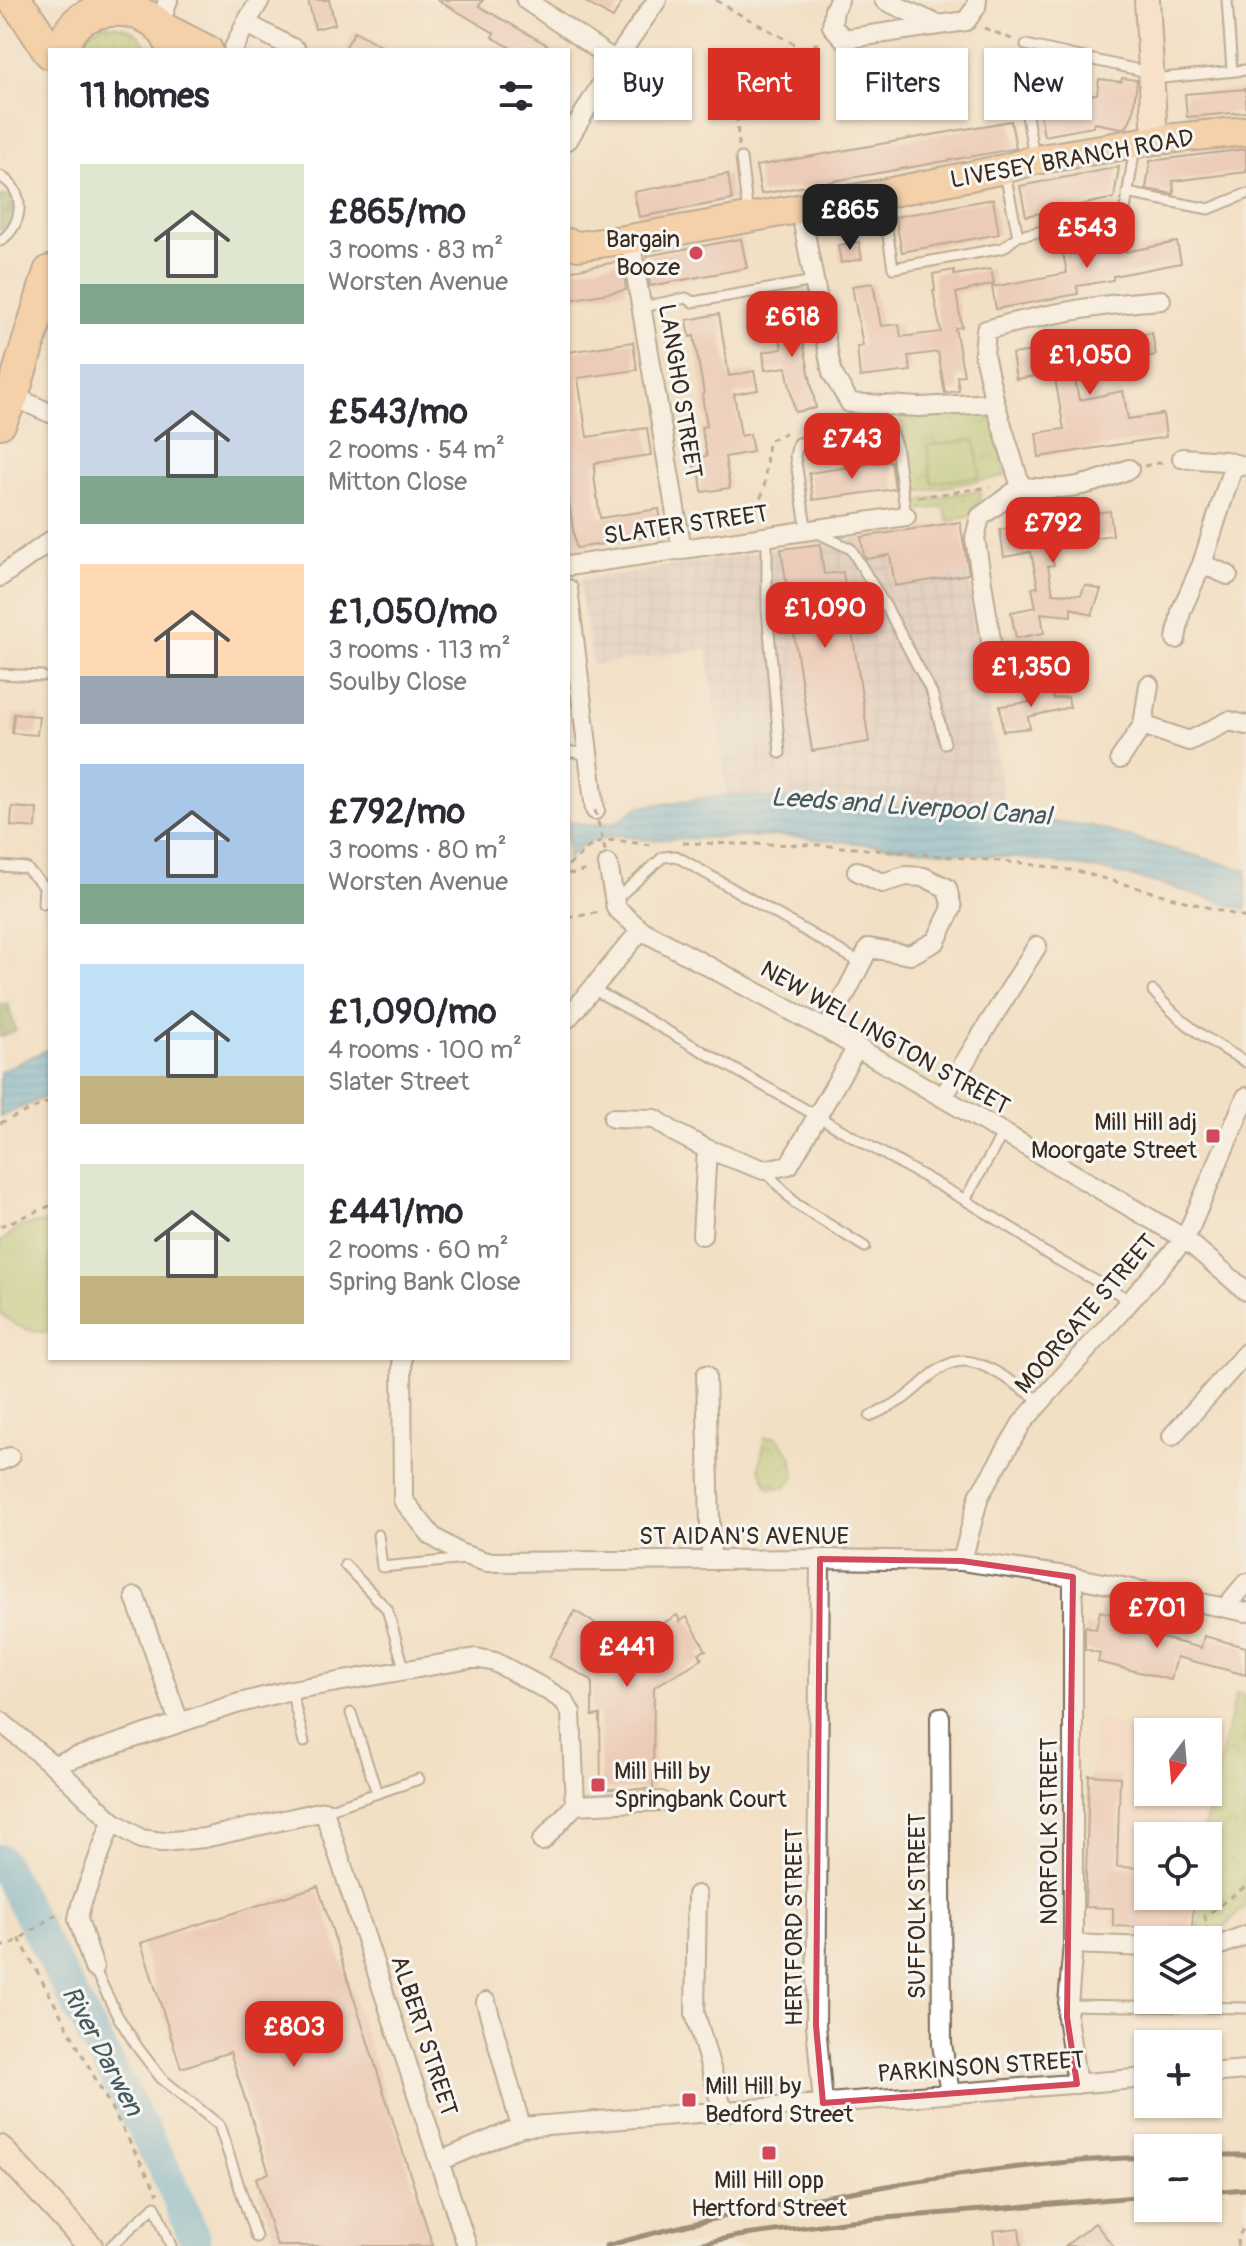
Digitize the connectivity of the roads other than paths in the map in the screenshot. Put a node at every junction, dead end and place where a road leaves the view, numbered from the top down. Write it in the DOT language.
graph roads {
  1 [pos="14,0"];
  2 [pos="260,0"];
  3 [pos="526,0"];
  4 [pos="657,0"];
  5 [pos="839,0"];
  6 [pos="884,0"];
  7 [pos="977,0"];
  8 [pos="1147,0"];
  9 [pos="1227,0"];
  10 [pos="137,15"];
  11 [pos="246,23"];
  12 [pos="936,24"];
  13 [pos="1026,45"];
  14 [pos="62,48"];
  15 [pos="204,48"];
  16 [pos="234,48"];
  17 [pos="292,48"];
  18 [pos="596,48"];
  19 [pos="624,48"];
  20 [pos="48,49"];
  21 [pos="1246,70"];
  22 [pos="1232,71"];
  23 [pos="1152,76"];
  24 [pos="594,96"];
  25 [pos="1028,120"];
  26 [pos="1246,131"];
  27 [pos="570,137"];
  28 [pos="1145,142"];
  29 [pos="741,158"];
  30 [pos="1035,160"];
  31 [pos="1004,169"];
  32 [pos="0,176"];
  33 [pos="1127,193"];
  34 [pos="882,194"];
  35 [pos="1246,194"];
  36 [pos="800,208"];
  37 [pos="748,218"];
  38 [pos="1018,236"];
  39 [pos="630,239"];
  40 [pos="0,241"];
  41 [pos="570,244"];
  42 [pos="48,278"];
  43 [pos="814,281"];
  44 [pos="1161,300"];
  45 [pos="642,307"];
  46 [pos="995,403"];
  47 [pos="6,409"];
  48 [pos="48,413"];
  49 [pos="1182,458"];
  50 [pos="1240,465"];
  51 [pos="1129,469"];
  52 [pos="1021,487"];
  53 [pos="906,516"];
  54 [pos="810,532"];
  55 [pos="767,538"];
  56 [pos="48,542"];
  57 [pos="682,550"];
  58 [pos="1202,564"];
  59 [pos="570,566"];
  60 [pos="1228,575"];
  61 [pos="0,577"];
  62 [pos="570,622"];
  63 [pos="1176,639"];
  64 [pos="1046,653"];
  65 [pos="573,672"];
  66 [pos="0,674"];
  67 [pos="42,676"];
  68 [pos="1149,685"];
  69 [pos="1143,725"];
  70 [pos="1246,725"];
  71 [pos="945,743"];
  72 [pos="570,751"];
  73 [pos="780,753"];
  74 [pos="588,755"];
  75 [pos="1120,759"];
  76 [pos="595,810"];
  77 [pos="605,861"];
  78 [pos="0,866"];
  79 [pos="857,871"];
  80 [pos="43,904"];
  81 [pos="615,904"];
  82 [pos="641,930"];
  83 [pos="1037,946"];
  84 [pos="861,963"];
  85 [pos="593,989"];
  86 [pos="1153,991"];
  87 [pos="570,1016"];
  88 [pos="827,1030"];
  89 [pos="857,1047"];
  90 [pos="1246,1062"];
  91 [pos="943,1097"];
  92 [pos="1246,1097"];
  93 [pos="817,1117"];
  94 [pos="613,1118"];
  95 [pos="1003,1133"];
  96 [pos="707,1149"];
  97 [pos="764,1170"];
  98 [pos="965,1200"];
  99 [pos="702,1235"];
  100 [pos="1185,1239"];
  101 [pos="865,1247"];
  102 [pos="1246,1291"];
  103 [pos="1130,1300"];
  104 [pos="1246,1353"];
  105 [pos="402,1360"];
  106 [pos="706,1375"];
  107 [pos="1041,1401"];
  108 [pos="870,1416"];
  109 [pos="1172,1436"];
  110 [pos="378,1535"];
  111 [pos="473,1558"];
  112 [pos="820,1559"];
  113 [pos="711,1560"];
  114 [pos="962,1561"];
  115 [pos="345,1565"];
  116 [pos="1073,1577"];
  117 [pos="1246,1583"];
  118 [pos="135,1597"];
  119 [pos="1226,1607"];
  120 [pos="1246,1612"];
  121 [pos="405,1671"];
  122 [pos="291,1690"];
  123 [pos="351,1713"];
  124 [pos="940,1717"];
  125 [pos="0,1721"];
  126 [pos="179,1722"];
  127 [pos="304,1742"];
  128 [pos="53,1765"];
  129 [pos="419,1779"];
  130 [pos="377,1793"];
  131 [pos="661,1801"];
  132 [pos="575,1805"];
  133 [pos="324,1811"];
  134 [pos="112,1821"];
  135 [pos="542,1841"];
  136 [pos="697,1895"];
  137 [pos="1246,1935"];
  138 [pos="1073,1944"];
  139 [pos="1222,1945"];
  140 [pos="1134,1946"];
  141 [pos="94,1968"];
  142 [pos="486,2002"];
  143 [pos="1067,2005"];
  144 [pos="1246,2008"];
  145 [pos="1246,2070"];
  146 [pos="1222,2072"];
  147 [pos="1134,2079"];
  148 [pos="1077,2084"];
  149 [pos="950,2093"];
  150 [pos="823,2103"];
  151 [pos="723,2111"];
  152 [pos="521,2127"];
  153 [pos="0,2148"];
  154 [pos="440,2161"];
  155 [pos="256,2237"];
  156 [pos="90,2246"];
  157 [pos="111,2246"];
  158 [pos="171,2246"];
  159 [pos="467,2246"];
  1 -- 20 [label="highway"];
  2 -- 11 [label="street"];
  3 -- 18 [label="street"];
  4 -- 19 [label="street"];
  5 -- 12 [label="street"];
  6 -- 12 [label="street"];
  7 -- 12 [label="street"];
  8 -- 23 [label="street"];
  9 -- 22 [label="lane"];
  10 -- 14 [label="highway"];
  10 -- 15 [label="main road"];
  11 -- 16 [label="street"];
  11 -- 17 [label="street"];
  13 -- 23 [label="lane"];
  21 -- 22 [label="lane"];
  22 -- 23 [label="lane"];
  23 -- 28 [label="street"];
  24 -- 27 [label="street"];
  25 -- 30 [label="lane"];
  26 -- 28 [label="main road, LIVESEY BRANCH ROAD"];
  28 -- 30 [label="main road, LIVESEY BRANCH ROAD"];
  28 -- 33 [label="lane"];
  29 -- 37 [label="lane"];
  30 -- 31 [label="main road, LIVESEY BRANCH ROAD"];
  31 -- 34 [label="main road, LIVESEY BRANCH ROAD"];
  31 -- 38 [label="lane"];
  32 -- 40 [label="lane"];
  33 -- 35 [label="lane"];
  33 -- 38 [label="lane"];
  34 -- 36 [label="main road, LIVESEY BRANCH ROAD"];
  34 -- 38 [label="lane"];
  36 -- 37 [label="main road, LIVESEY BRANCH ROAD"];
  36 -- 43 [label="street"];
  37 -- 39 [label="main road, LIVESEY BRANCH ROAD"];
  39 -- 41 [label="main road, LIVESEY BRANCH ROAD"];
  39 -- 45 [label="street, LANGHO STREET"];
  42 -- 47 [label="highway"];
  43 -- 45 [label="lane"];
  43 -- 46 [label="street"];
  44 -- 46 [label="street"];
  45 -- 57 [label="street, LANGHO STREET"];
  46 -- 52 [label="street"];
  47 -- 48 [label="street"];
  49 -- 50 [label="street"];
  50 -- 58 [label="street"];
  51 -- 52 [label="street"];
  52 -- 64 [label="street"];
  53 -- 54 [label="street, SLATER STREET"];
  53 -- 54 [label="lane"];
  54 -- 55 [label="street, SLATER STREET"];
  54 -- 71 [label="lane"];
  55 -- 57 [label="street, SLATER STREET"];
  55 -- 73 [label="lane"];
  56 -- 61 [label="street"];
  57 -- 59 [label="street, SLATER STREET"];
  58 -- 60 [label="street"];
  58 -- 63 [label="street"];
  62 -- 65 [label="street"];
  65 -- 74 [label="street"];
  66 -- 67 [label="lane"];
  68 -- 69 [label="street"];
  69 -- 70 [label="street"];
  69 -- 75 [label="street"];
  72 -- 74 [label="lane"];
  74 -- 76 [label="street"];
  77 -- 81 [label="street"];
  78 -- 80 [label="lane"];
  79 -- 84 [label="street"];
  81 -- 82 [label="street, NEW WELLINGTON STREET"];
  81 -- 84 [label="lane"];
  82 -- 85 [label="street"];
  82 -- 88 [label="street, NEW WELLINGTON STREET"];
  83 -- 91 [label="street"];
  84 -- 88 [label="street"];
  85 -- 87 [label="street"];
  85 -- 93 [label="lane"];
  86 -- 90 [label="lane"];
  88 -- 89 [label="street, NEW WELLINGTON STREET"];
  89 -- 91 [label="street, NEW WELLINGTON STREET"];
  89 -- 93 [label="street"];
  91 -- 95 [label="street, NEW WELLINGTON STREET"];
  92 -- 100 [label="street, MOORGATE STREET"];
  93 -- 97 [label="street"];
  93 -- 98 [label="lane"];
  94 -- 96 [label="street"];
  95 -- 98 [label="lane"];
  95 -- 100 [label="street, NEW WELLINGTON STREET"];
  96 -- 97 [label="street"];
  96 -- 99 [label="street"];
  97 -- 101 [label="lane"];
  98 -- 103 [label="lane"];
  100 -- 102 [label="street, NEW WELLINGTON STREET"];
  100 -- 103 [label="street, MOORGATE STREET"];
  103 -- 107 [label="street, MOORGATE STREET"];
  104 -- 109 [label="street"];
  105 -- 111 [label="street, ST AIDAN'S AVENUE"];
  106 -- 113 [label="street"];
  107 -- 108 [label="lane"];
  107 -- 114 [label="street, MOORGATE STREET"];
  110 -- 111 [label="lane"];
  111 -- 113 [label="street, ST AIDAN'S AVENUE"];
  112 -- 113 [label="street, ST AIDAN'S AVENUE"];
  112 -- 114 [label="street, ST AIDAN'S AVENUE"];
  112 -- 150 [label="street, HERTFORD STREET"];
  114 -- 116 [label="street, ST AIDAN'S AVENUE"];
  115 -- 121 [label="lane"];
  116 -- 119 [label="street, ST AIDAN'S AVENUE"];
  116 -- 138 [label="street, NORFOLK STREET"];
  117 -- 119 [label="street"];
  118 -- 126 [label="street"];
  119 -- 120 [label="street, ST AIDAN'S AVENUE"];
  121 -- 122 [label="street"];
  121 -- 132 [label="street"];
  122 -- 126 [label="street"];
  122 -- 127 [label="lane"];
  123 -- 130 [label="lane"];
  124 -- 149 [label="street, SUFFOLK STREET"];
  125 -- 128 [label="street"];
  126 -- 128 [label="street"];
  128 -- 134 [label="street"];
  129 -- 130 [label="lane"];
  130 -- 133 [label="lane"];
  131 -- 132 [label="street"];
  132 -- 135 [label="street"];
  133 -- 134 [label="street"];
  133 -- 154 [label="street, ALBERT STREET"];
  134 -- 141 [label="street"];
  136 -- 151 [label="street"];
  137 -- 139 [label="street"];
  138 -- 140 [label="street"];
  138 -- 143 [label="street, NORFOLK STREET"];
  141 -- 155 [label="lane"];
  142 -- 152 [label="street"];
  143 -- 144 [label="lane"];
  143 -- 148 [label="street, NORFOLK STREET"];
  145 -- 146 [label="street"];
  147 -- 148 [label="street, PARKINSON STREET"];
  148 -- 149 [label="street, PARKINSON STREET"];
  149 -- 150 [label="street, PARKINSON STREET"];
  150 -- 151 [label="street, PARKINSON STREET"];
  151 -- 152 [label="street, PARKINSON STREET"];
  152 -- 154 [label="street, PARKINSON STREET"];
  153 -- 156 [label="street"];
  154 -- 159 [label="street, ALBERT STREET"];
  157 -- 158 [label="lane"];
}
